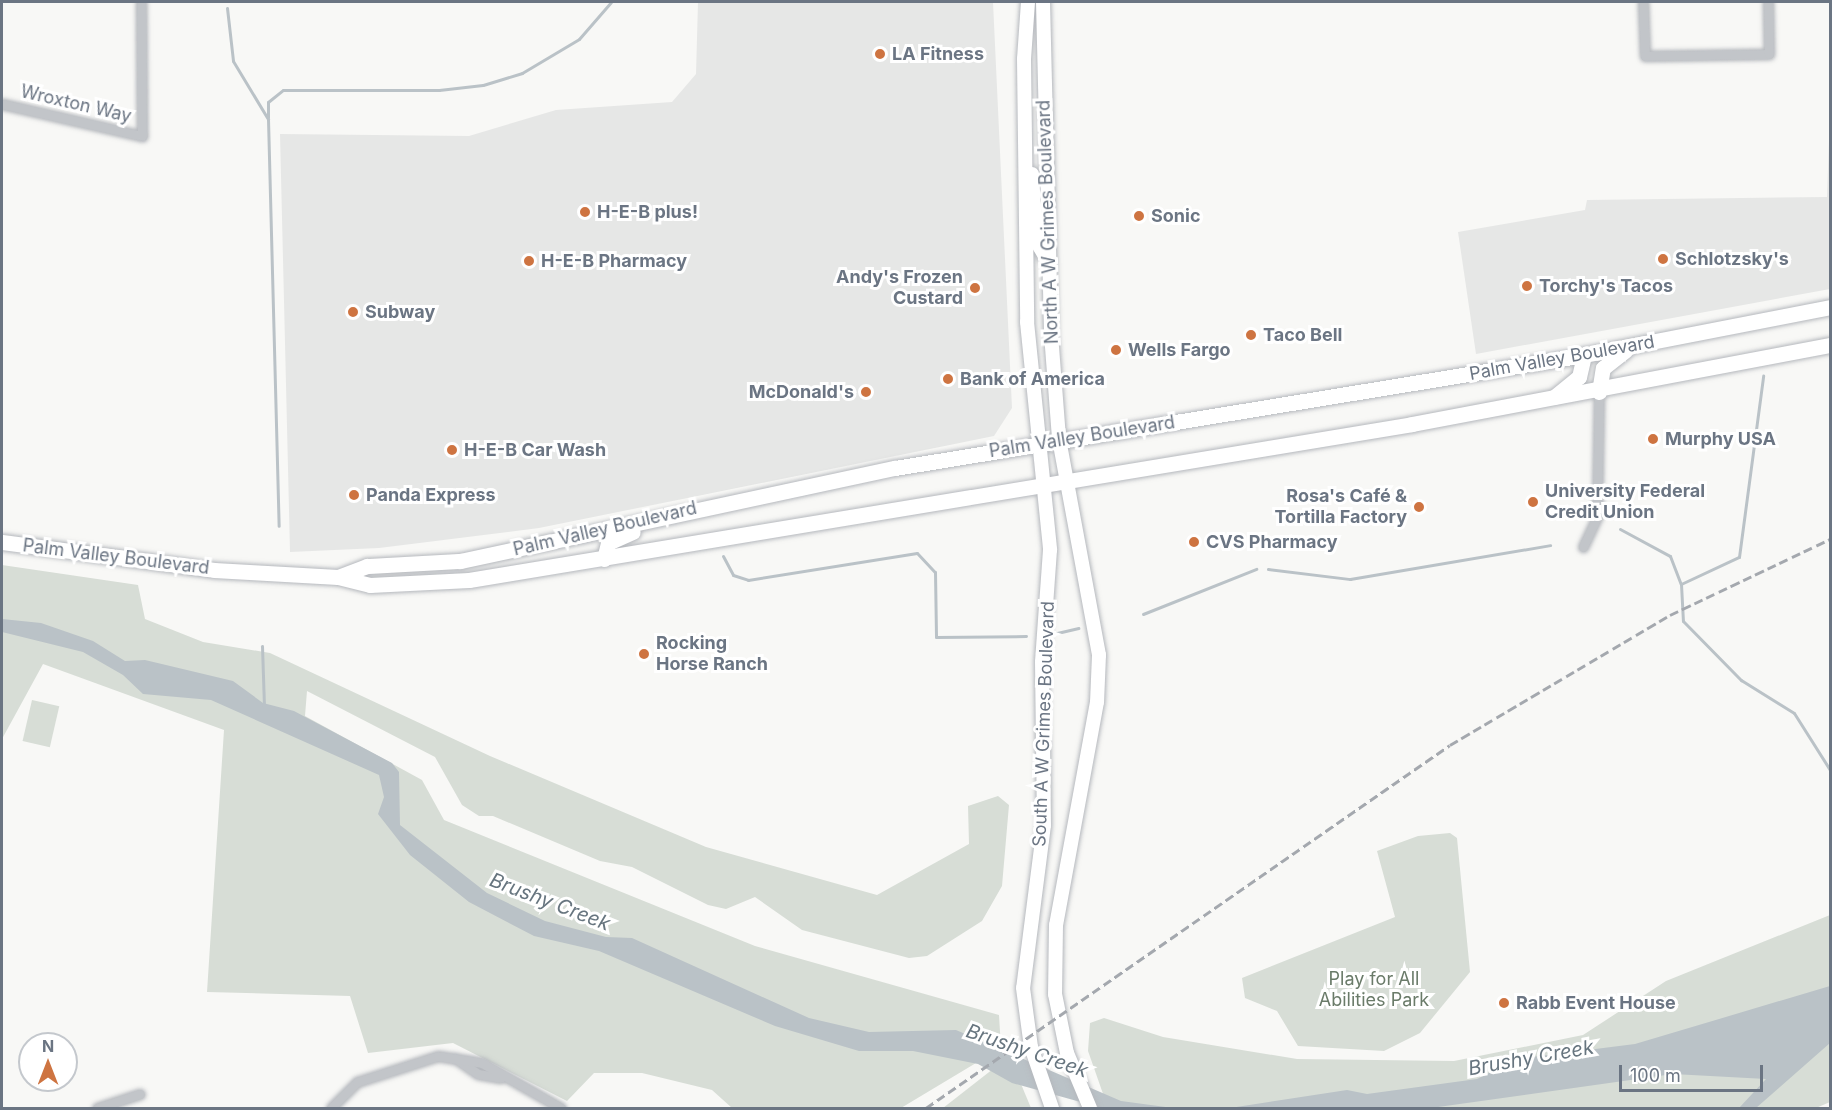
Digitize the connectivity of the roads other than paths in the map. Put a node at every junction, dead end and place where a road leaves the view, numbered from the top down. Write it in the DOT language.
graph roads {
  1 [pos="141,2"];
  2 [pos="1028,2"];
  3 [pos="1043,2"];
  4 [pos="1642,2"];
  5 [pos="1768,2"];
  6 [pos="2,104"];
  7 [pos="1025,143"];
  8 [pos="1049,263"];
  9 [pos="1830,307"];
  10 [pos="1830,345"];
  11 [pos="1631,346"];
  12 [pos="1584,356"];
  13 [pos="1599,392"];
  14 [pos="1549,400"];
  15 [pos="1059,440"];
  16 [pos="1036,443"];
  17 [pos="1064,479"];
  18 [pos="1041,483"];
  19 [pos="725,502"];
  20 [pos="2,542"];
  21 [pos="1583,547"];
  22 [pos="604,559"];
  23 [pos="338,577"];
  24 [pos="140,1094"];
  25 [pos="97,1108"];
  26 [pos="331,1108"];
  27 [pos="561,1108"];
  28 [pos="1052,1108"];
  29 [pos="1090,1108"];
  1 -- 6 [label="street, Wroxton Way"];
  2 -- 7 [label="main road, North A W Grimes Boulevard"];
  3 -- 8 [label="main road, North A W Grimes Boulevard"];
  4 -- 5 [label="street"];
  7 -- 8 [label="main road"];
  7 -- 16 [label="main road, North A W Grimes Boulevard"];
  8 -- 15 [label="main road, North A W Grimes Boulevard"];
  9 -- 11 [label="highway, Palm Valley Boulevard"];
  10 -- 13 [label="highway, Palm Valley Boulevard"];
  11 -- 12 [label="highway, Palm Valley Boulevard"];
  11 -- 13 [label="highway"];
  12 -- 14 [label="highway"];
  12 -- 15 [label="highway, Palm Valley Boulevard"];
  13 -- 14 [label="highway, Palm Valley Boulevard"];
  13 -- 21 [label="street"];
  14 -- 17 [label="highway, Palm Valley Boulevard"];
  15 -- 16 [label="highway, Palm Valley Boulevard"];
  15 -- 17 [label="main road, North A W Grimes Boulevard"];
  16 -- 18 [label="main road, South A W Grimes Boulevard"];
  16 -- 19 [label="highway, Palm Valley Boulevard"];
  17 -- 18 [label="highway, Palm Valley Boulevard"];
  17 -- 29 [label="main road, South A W Grimes Boulevard"];
  18 -- 22 [label="highway, Palm Valley Boulevard"];
  18 -- 28 [label="main road, South A W Grimes Boulevard"];
  19 -- 22 [label="highway"];
  19 -- 23 [label="highway, Palm Valley Boulevard"];
  20 -- 23 [label="highway, Palm Valley Boulevard"];
  22 -- 23 [label="highway, Palm Valley Boulevard"];
  24 -- 25 [label="street"];
  26 -- 27 [label="street"];
}
